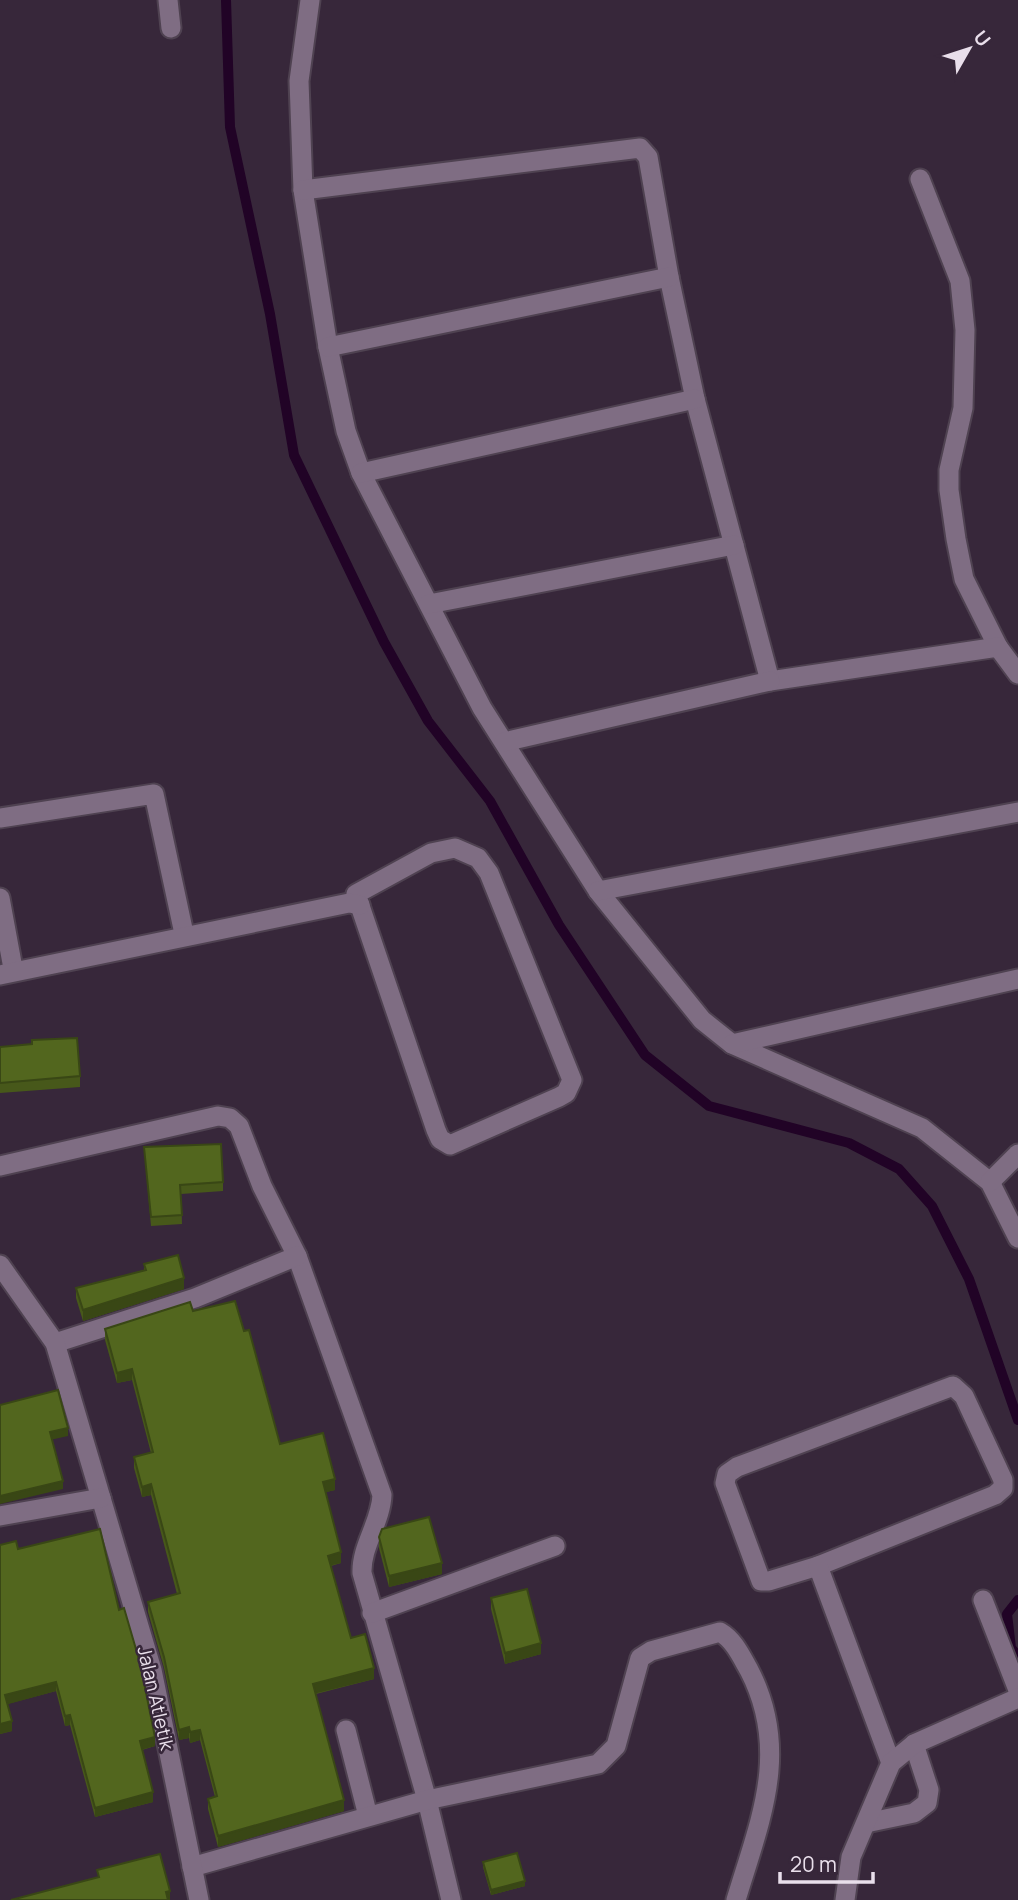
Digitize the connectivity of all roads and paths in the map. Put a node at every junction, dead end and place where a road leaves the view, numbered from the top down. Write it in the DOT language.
graph roads {
  1 [pos="168,0"];
  2 [pos="310,0"];
  3 [pos="172,28"];
  4 [pos="920,178"];
  5 [pos="303,190"];
  6 [pos="669,277"];
  7 [pos="328,347"];
  8 [pos="695,399"];
  9 [pos="361,473"];
  10 [pos="734,545"];
  11 [pos="429,604"];
  12 [pos="998,647"];
  13 [pos="1018,674"];
  14 [pos="770,681"];
  15 [pos="503,742"];
  16 [pos="1018,812"];
  17 [pos="0,818"];
  18 [pos="598,891"];
  19 [pos="0,898"];
  20 [pos="358,900"];
  21 [pos="183,929"];
  22 [pos="4,967"];
  23 [pos="1018,979"];
  24 [pos="732,1044"];
  25 [pos="1018,1154"];
  26 [pos="0,1166"];
  27 [pos="990,1182"];
  28 [pos="1018,1238"];
  29 [pos="297,1256"];
  30 [pos="0,1265"];
  31 [pos="55,1343"];
  32 [pos="101,1498"];
  33 [pos="0,1516"];
  34 [pos="555,1546"];
  35 [pos="818,1566"];
  36 [pos="983,1600"];
  37 [pos="372,1614"];
  38 [pos="1018,1690"];
  39 [pos="1018,1698"];
  40 [pos="346,1730"];
  41 [pos="914,1744"];
  42 [pos="891,1763"];
  43 [pos="427,1800"];
  44 [pos="368,1816"];
  45 [pos="866,1823"];
  46 [pos="192,1867"];
  47 [pos="199,1900"];
  48 [pos="451,1900"];
  49 [pos="736,1900"];
  50 [pos="845,1900"];
  1 -- 3 [label="street"];
  2 -- 5 [label="street"];
  4 -- 12 [label="street"];
  5 -- 6 [label="street"];
  5 -- 7 [label="street"];
  6 -- 7 [label="street"];
  6 -- 8 [label="street"];
  7 -- 9 [label="street"];
  8 -- 9 [label="street"];
  8 -- 10 [label="street"];
  9 -- 11 [label="street"];
  10 -- 11 [label="street"];
  10 -- 14 [label="street"];
  11 -- 15 [label="street"];
  12 -- 13 [label="street"];
  12 -- 14 [label="street"];
  14 -- 15 [label="street"];
  15 -- 18 [label="street"];
  16 -- 18 [label="street"];
  17 -- 21 [label="street"];
  18 -- 24 [label="street"];
  19 -- 22 [label="street"];
  20 -- 20 [label="street"];
  20 -- 21 [label="street"];
  20 -- 22 [label="street"];
  21 -- 22 [label="street"];
  23 -- 24 [label="street"];
  24 -- 27 [label="street"];
  25 -- 27 [label="street"];
  26 -- 29 [label="street"];
  27 -- 28 [label="street"];
  29 -- 31 [label="street"];
  29 -- 37 [label="street"];
  30 -- 31 [label="street, Jalan Atletik"];
  31 -- 32 [label="street, Jalan Atletik"];
  32 -- 33 [label="street"];
  32 -- 46 [label="street, Jalan Atletik"];
  34 -- 37 [label="street"];
  35 -- 35 [label="street"];
  35 -- 42 [label="street"];
  36 -- 38 [label="street"];
  37 -- 43 [label="street"];
  39 -- 41 [label="street"];
  40 -- 44 [label="street"];
  41 -- 42 [label="street"];
  41 -- 45 [label="street"];
  42 -- 45 [label="street"];
  43 -- 44 [label="street"];
  43 -- 48 [label="street"];
  43 -- 49 [label="street"];
  44 -- 46 [label="street"];
  45 -- 50 [label="street"];
  46 -- 47 [label="street, Jalan Atletik"];
}
